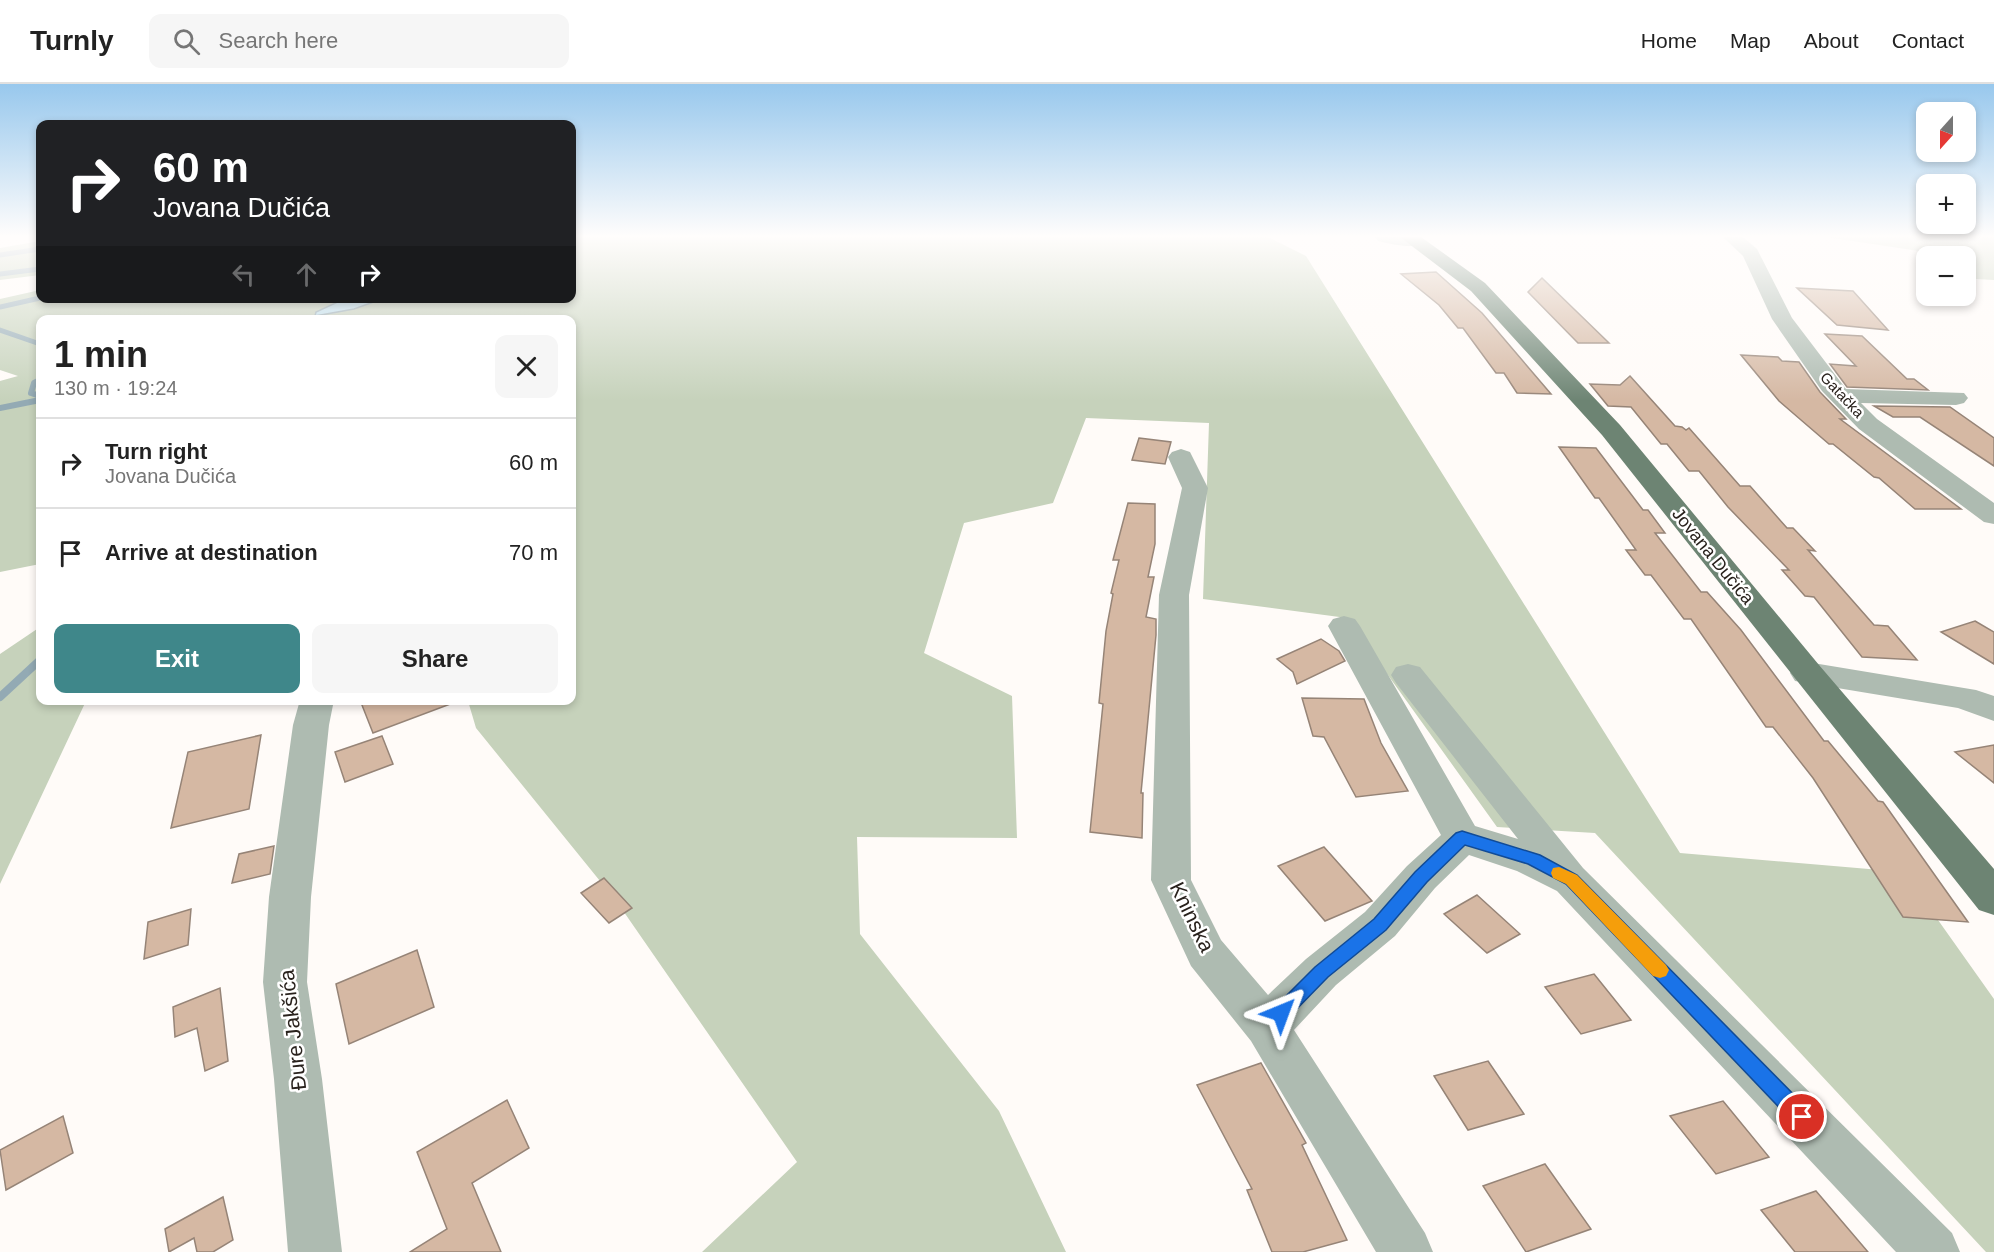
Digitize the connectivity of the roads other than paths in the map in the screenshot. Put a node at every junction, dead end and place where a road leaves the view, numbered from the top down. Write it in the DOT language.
graph roads {
  1 [pos="1482,292"];
  2 [pos="1769,292"];
  3 [pos="1840,396"];
  4 [pos="1956,398"];
  5 [pos="1181,457"];
  6 [pos="1994,516"];
  7 [pos="1344,626"];
  8 [pos="1807,673"];
  9 [pos="1408,675"];
  10 [pos="316,705"];
  11 [pos="1994,709"];
  12 [pos="1462,838"];
  13 [pos="1572,880"];
  14 [pos="1994,898"];
  15 [pos="1267,1027"];
  16 [pos="315,1252"];
  17 [pos="1406,1252"];
  18 [pos="1933,1252"];
  1 -- 8 [label="main road, Jovana Dučića"];
  2 -- 3 [label="street, Gatačka"];
  3 -- 4 [label="street"];
  3 -- 6 [label="street, Gatačka"];
  5 -- 15 [label="street, Kninska"];
  7 -- 12 [label="street"];
  8 -- 11 [label="street"];
  8 -- 14 [label="main road, Jovana Dučića"];
  9 -- 13 [label="street"];
  10 -- 16 [label="street, Đure Jakšića"];
  12 -- 13 [label="street"];
  12 -- 15 [label="street"];
  13 -- 18 [label="street"];
  15 -- 17 [label="street, Kninska"];
}
